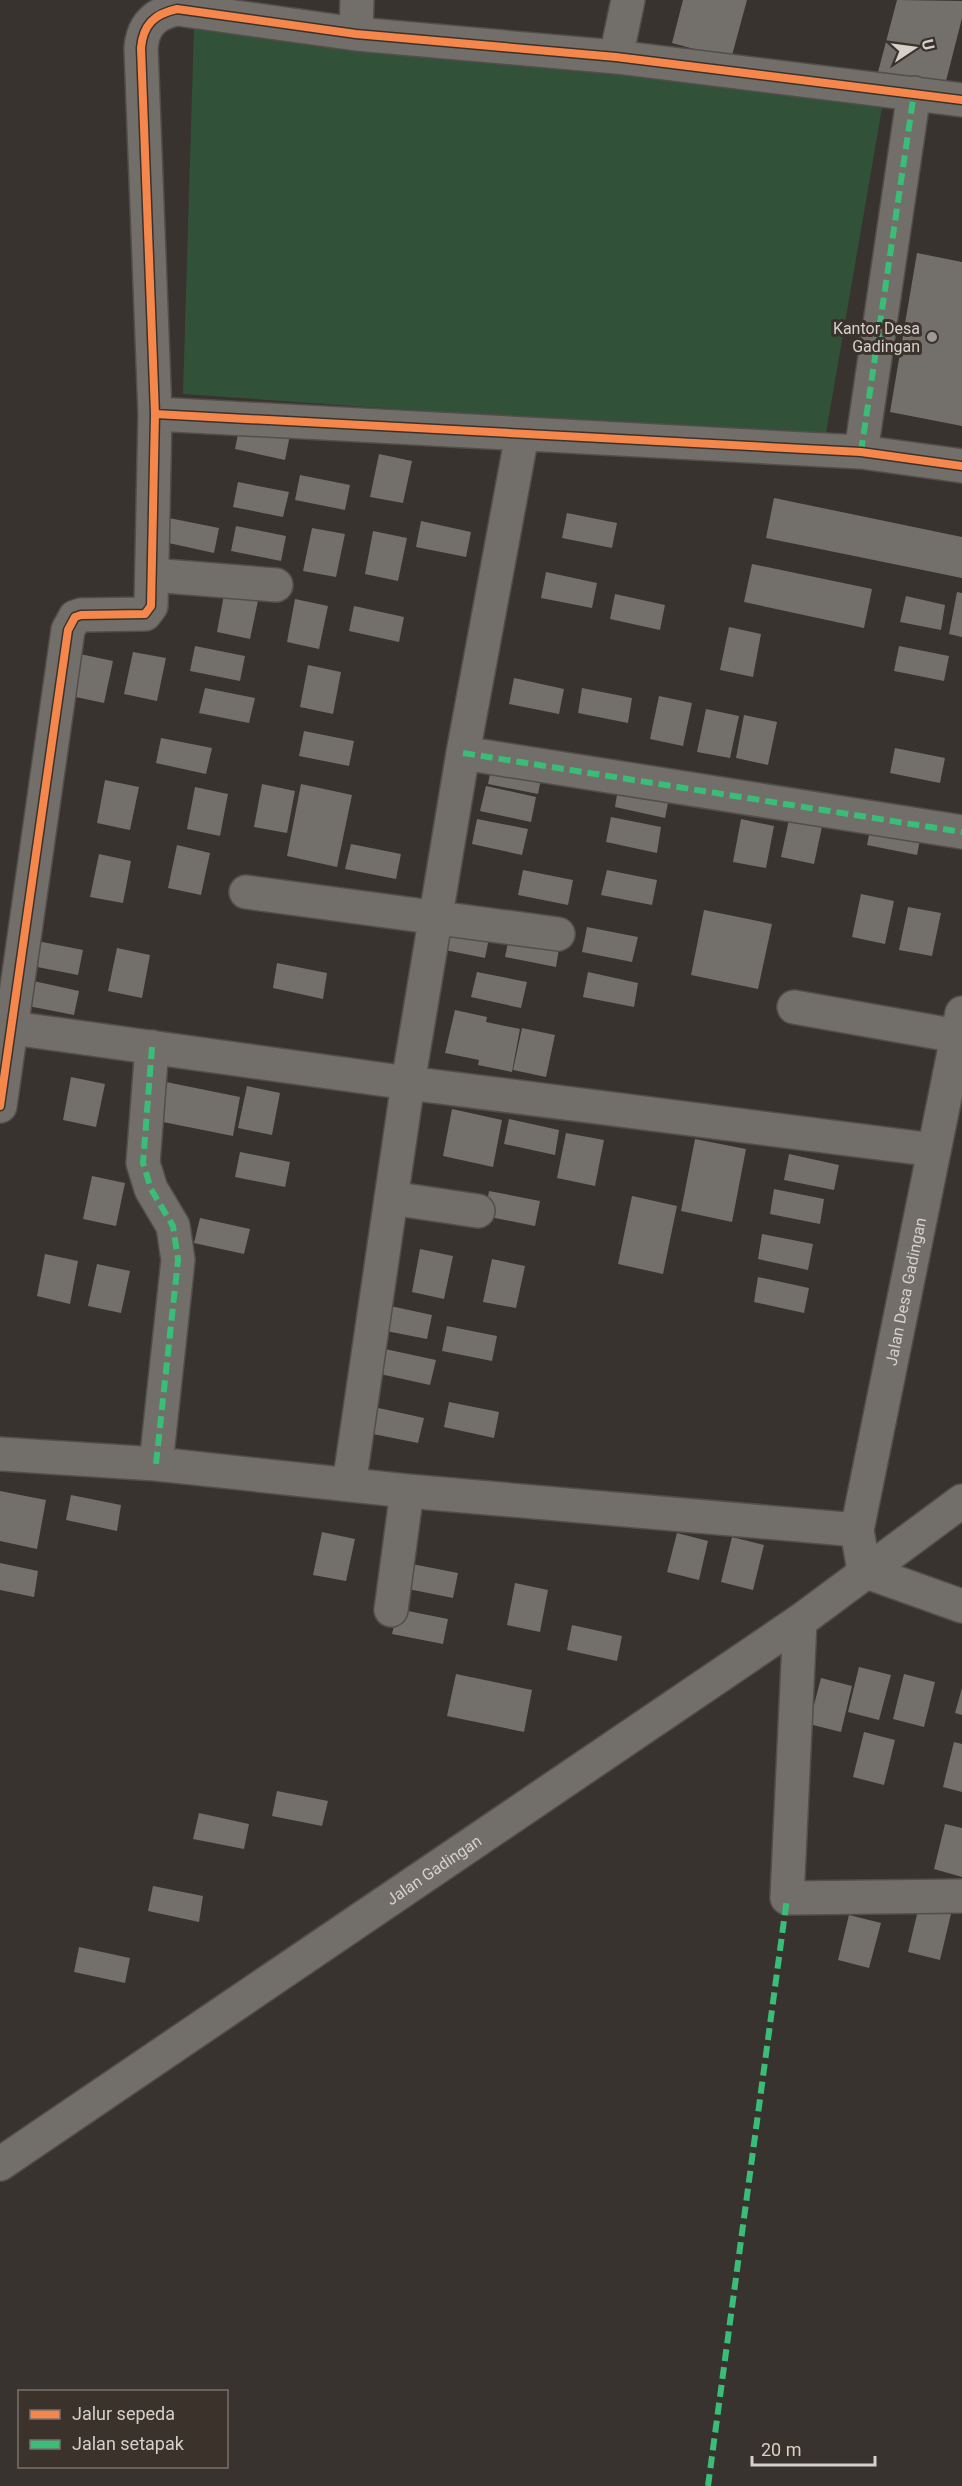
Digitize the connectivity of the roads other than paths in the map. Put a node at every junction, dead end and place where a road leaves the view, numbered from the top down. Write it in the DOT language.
graph roads {
  1 [pos="357,0"];
  2 [pos="628,0"];
  3 [pos="356,34"];
  4 [pos="616,57"];
  5 [pos="914,93"];
  6 [pos="962,100"];
  7 [pos="155,414"];
  8 [pos="522,435"];
  9 [pos="861,452"];
  10 [pos="962,466"];
  11 [pos="152,575"];
  12 [pos="276,585"];
  13 [pos="463,753"];
  14 [pos="962,832"];
  15 [pos="246,892"];
  16 [pos="435,918"];
  17 [pos="558,934"];
  18 [pos="794,1007"];
  19 [pos="960,1024"];
  20 [pos="12,1028"];
  21 [pos="152,1047"];
  22 [pos="408,1083"];
  23 [pos="0,1106"];
  24 [pos="934,1150"];
  25 [pos="391,1198"];
  26 [pos="478,1210"];
  27 [pos="0,1454"];
  28 [pos="156,1464"];
  29 [pos="349,1485"];
  30 [pos="407,1491"];
  31 [pos="962,1501"];
  32 [pos="857,1530"];
  33 [pos="864,1571"];
  34 [pos="962,1606"];
  35 [pos="391,1610"];
  36 [pos="800,1621"];
  37 [pos="962,1896"];
  38 [pos="0,2164"];
  1 -- 3 [label="street"];
  2 -- 4 [label="street"];
  3 -- 4 [label="street"];
  3 -- 7 [label="street"];
  4 -- 5 [label="street"];
  5 -- 6 [label="street"];
  5 -- 9 [label="street"];
  7 -- 8 [label="street"];
  7 -- 11 [label="street"];
  8 -- 9 [label="street"];
  8 -- 13 [label="street"];
  9 -- 10 [label="street"];
  11 -- 12 [label="street"];
  11 -- 20 [label="street"];
  13 -- 14 [label="street"];
  13 -- 16 [label="street"];
  15 -- 16 [label="street"];
  16 -- 17 [label="street"];
  16 -- 22 [label="street"];
  18 -- 19 [label="street"];
  19 -- 24 [label="street, Jalan Desa Gadingan"];
  20 -- 21 [label="street"];
  20 -- 23 [label="street"];
  21 -- 22 [label="street"];
  21 -- 28 [label="street"];
  22 -- 24 [label="street"];
  22 -- 25 [label="street"];
  24 -- 32 [label="street, Jalan Desa Gadingan"];
  25 -- 26 [label="street"];
  25 -- 29 [label="street"];
  27 -- 28 [label="street"];
  28 -- 29 [label="street"];
  29 -- 30 [label="street"];
  30 -- 32 [label="street"];
  30 -- 35 [label="street"];
  31 -- 33 [label="street, Jalan Gadingan"];
  32 -- 33 [label="street, Jalan Desa Gadingan"];
  33 -- 34 [label="street"];
  33 -- 36 [label="street, Jalan Gadingan"];
  36 -- 37 [label="street"];
  36 -- 38 [label="street, Jalan Gadingan"];
}
